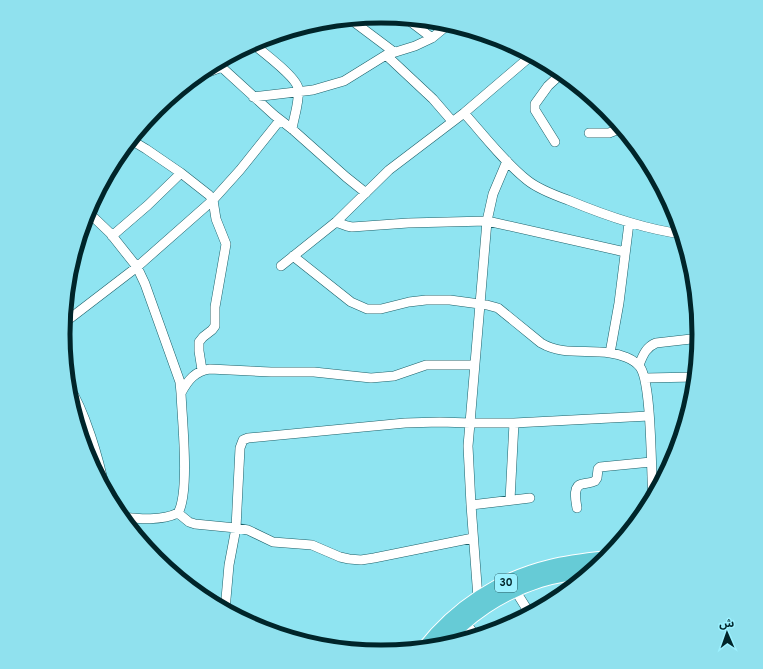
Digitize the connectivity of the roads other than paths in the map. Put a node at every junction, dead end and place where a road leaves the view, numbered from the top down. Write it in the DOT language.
graph roads {
  1 [pos="356,24"];
  2 [pos="416,25"];
  3 [pos="443,29"];
  4 [pos="432,38"];
  5 [pos="258,49"];
  6 [pos="390,54"];
  7 [pos="527,59"];
  8 [pos="222,67"];
  9 [pos="558,77"];
  10 [pos="298,93"];
  11 [pos="253,97"];
  12 [pos="464,113"];
  13 [pos="280,120"];
  14 [pos="452,121"];
  15 [pos="292,129"];
  16 [pos="617,130"];
  17 [pos="589,133"];
  18 [pos="555,142"];
  19 [pos="136,143"];
  20 [pos="507,161"];
  21 [pos="181,173"];
  22 [pos="366,193"];
  23 [pos="213,200"];
  24 [pos="93,217"];
  25 [pos="487,221"];
  26 [pos="336,222"];
  27 [pos="629,223"];
  28 [pos="676,233"];
  29 [pos="112,236"];
  30 [pos="625,252"];
  31 [pos="293,256"];
  32 [pos="281,266"];
  33 [pos="137,267"];
  34 [pos="480,304"];
  35 [pos="71,318"];
  36 [pos="693,339"];
  37 [pos="610,352"];
  38 [pos="474,365"];
  39 [pos="639,365"];
  40 [pos="202,370"];
  41 [pos="690,377"];
  42 [pos="645,378"];
  43 [pos="181,392"];
  44 [pos="649,416"];
  45 [pos="470,423"];
  46 [pos="514,424"];
  47 [pos="651,462"];
  48 [pos="652,488"];
  49 [pos="530,498"];
  50 [pos="510,500"];
  51 [pos="470,505"];
  52 [pos="577,508"];
  53 [pos="178,513"];
  54 [pos="129,517"];
  55 [pos="236,528"];
  56 [pos="473,538"];
  57 [pos="597,559"];
  58 [pos="584,572"];
  59 [pos="515,590"];
  60 [pos="478,598"];
  61 [pos="226,604"];
  62 [pos="527,609"];
  63 [pos="465,621"];
  64 [pos="472,632"];
  65 [pos="448,638"];
  66 [pos="430,642"];
  1 -- 6 [label="street"];
  2 -- 4 [label="street"];
  3 -- 4 [label="street"];
  4 -- 6 [label="street"];
  5 -- 10 [label="street"];
  6 -- 10 [label="street"];
  6 -- 14 [label="street"];
  7 -- 12 [label="street"];
  8 -- 11 [label="street"];
  9 -- 18 [label="street"];
  10 -- 11 [label="street"];
  10 -- 15 [label="street"];
  11 -- 13 [label="street"];
  12 -- 14 [label="street"];
  12 -- 20 [label="street"];
  13 -- 15 [label="street"];
  13 -- 23 [label="street"];
  14 -- 22 [label="street"];
  15 -- 22 [label="street"];
  16 -- 17 [label="street"];
  19 -- 21 [label="street"];
  20 -- 25 [label="street"];
  20 -- 27 [label="street"];
  21 -- 23 [label="street"];
  21 -- 29 [label="street"];
  22 -- 26 [label="street"];
  23 -- 33 [label="street"];
  23 -- 40 [label="street"];
  24 -- 29 [label="street"];
  25 -- 26 [label="street"];
  25 -- 30 [label="street"];
  25 -- 34 [label="street"];
  26 -- 31 [label="street"];
  27 -- 28 [label="street"];
  27 -- 30 [label="street"];
  29 -- 33 [label="street"];
  30 -- 37 [label="street"];
  31 -- 32 [label="street"];
  31 -- 34 [label="street"];
  33 -- 35 [label="street"];
  33 -- 43 [label="street"];
  34 -- 37 [label="street"];
  34 -- 38 [label="street"];
  36 -- 39 [label="street"];
  37 -- 39 [label="street"];
  38 -- 40 [label="street"];
  38 -- 45 [label="street"];
  39 -- 42 [label="street"];
  40 -- 43 [label="street"];
  41 -- 42 [label="street"];
  42 -- 44 [label="street"];
  43 -- 53 [label="street"];
  44 -- 46 [label="street"];
  44 -- 47 [label="street"];
  45 -- 46 [label="street"];
  45 -- 51 [label="street"];
  45 -- 55 [label="street"];
  46 -- 50 [label="street"];
  47 -- 48 [label="street"];
  47 -- 52 [label="street"];
  49 -- 50 [label="street"];
  50 -- 51 [label="street"];
  51 -- 56 [label="street"];
  53 -- 54 [label="street"];
  53 -- 55 [label="street"];
  55 -- 56 [label="street"];
  55 -- 61 [label="street"];
  56 -- 60 [label="street"];
  57 -- 60 [label="main road, 30"];
  58 -- 59 [label="main road, 30"];
  59 -- 62 [label="street"];
  59 -- 63 [label="main road, 30"];
  60 -- 66 [label="main road, 30"];
  63 -- 64 [label="street"];
  63 -- 65 [label="main road, 30"];
}
